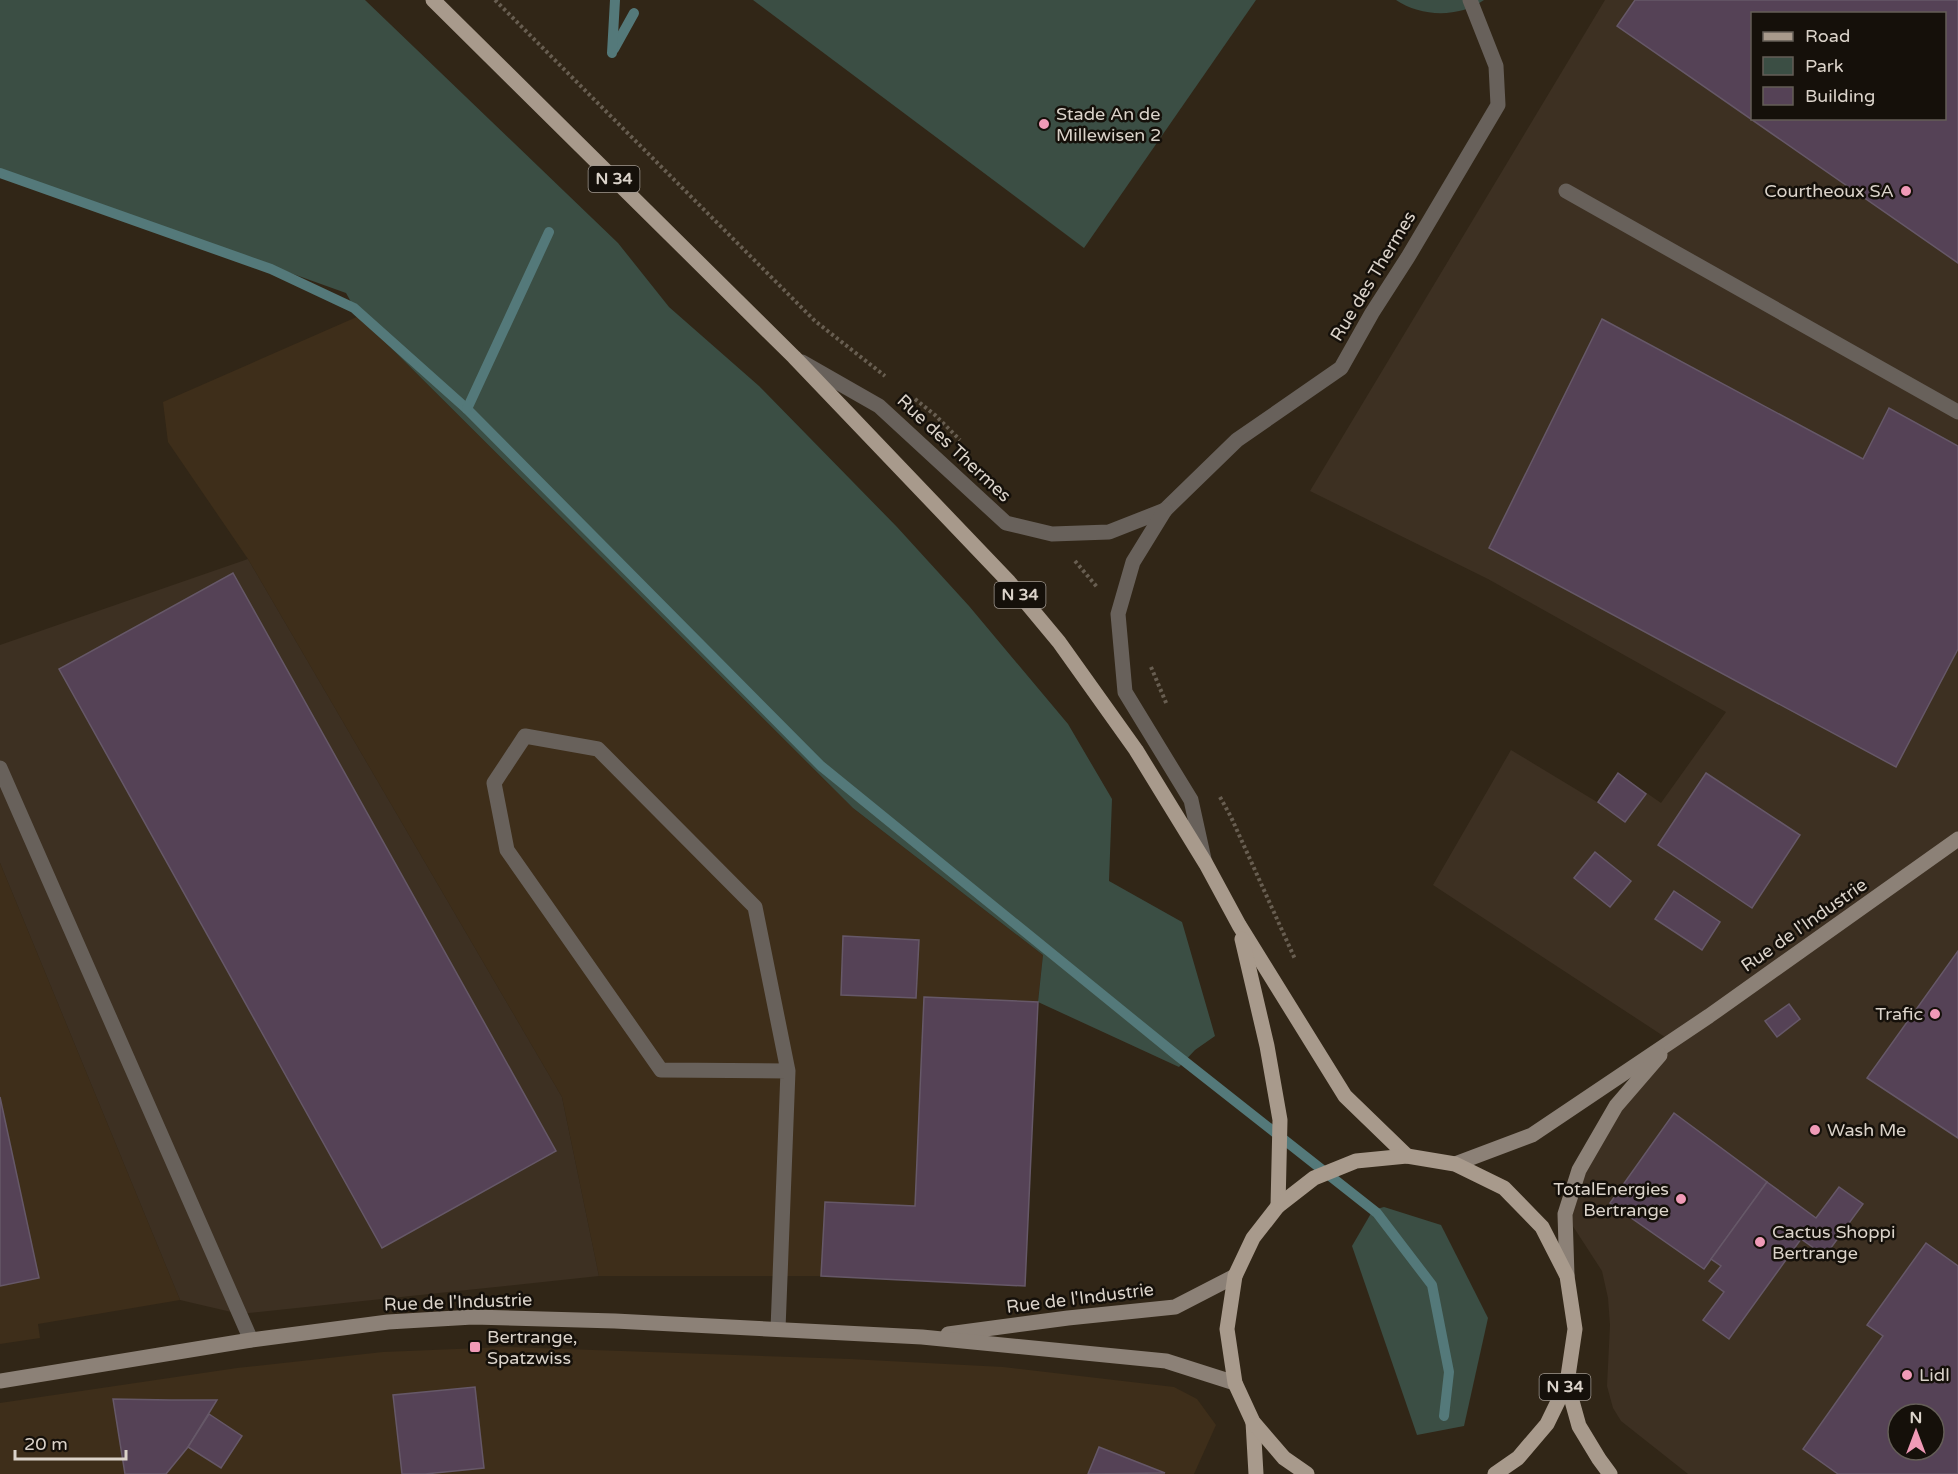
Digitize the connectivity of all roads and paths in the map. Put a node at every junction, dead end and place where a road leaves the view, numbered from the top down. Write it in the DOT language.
graph roads {
  1 [pos="433,0"];
  2 [pos="495,0"];
  3 [pos="1470,0"];
  4 [pos="1566,191"];
  5 [pos="794,357"];
  6 [pos="889,379"];
  7 [pos="908,393"];
  8 [pos="1958,412"];
  9 [pos="960,441"];
  10 [pos="1165,510"];
  11 [pos="1052,534"];
  12 [pos="1118,614"];
  13 [pos="1150,663"];
  14 [pos="1173,714"];
  15 [pos="0,768"];
  16 [pos="1220,797"];
  17 [pos="1958,839"];
  18 [pos="1206,864"];
  19 [pos="1239,925"];
  20 [pos="1299,970"];
  21 [pos="1671,1041"];
  22 [pos="788,1071"];
  23 [pos="1407,1156"];
  24 [pos="1455,1164"];
  25 [pos="1278,1206"];
  26 [pos="1235,1275"];
  27 [pos="1567,1275"];
  28 [pos="778,1329"];
  29 [pos="922,1337"];
  30 [pos="251,1340"];
  31 [pos="0,1381"];
  32 [pos="1235,1383"];
  33 [pos="1567,1383"];
  34 [pos="1253,1422"];
  35 [pos="1256,1474"];
  36 [pos="1306,1474"];
  37 [pos="1495,1474"];
  38 [pos="1610,1474"];
  1 -- 5 [label="main road, N 34"];
  2 -- 6 [label="path"];
  3 -- 10 [label="street, Rue des Thermes"];
  4 -- 8 [label="street"];
  5 -- 11 [label="street, Rue des Thermes"];
  5 -- 18 [label="main road, N 34"];
  7 -- 9 [label="path"];
  10 -- 11 [label="street, Rue des Thermes"];
  10 -- 12 [label="street, Rue des Thermes"];
  11 -- 12 [label="path"];
  12 -- 18 [label="street, Rue des Thermes"];
  13 -- 14 [label="path"];
  15 -- 30 [label="street"];
  16 -- 20 [label="path"];
  17 -- 21 [label="street, Rue de l'Industrie"];
  18 -- 19 [label="main road, N 34"];
  19 -- 23 [label="main road, N 34"];
  19 -- 25 [label="main road, N 34"];
  21 -- 24 [label="street, Rue de l'Industrie"];
  21 -- 27 [label="street, Rue de l'Industrie"];
  22 -- 22 [label="street"];
  22 -- 28 [label="street"];
  23 -- 24 [label="main road, N 34"];
  23 -- 25 [label="main road, N 34"];
  24 -- 27 [label="main road, N 34"];
  25 -- 26 [label="main road, N 34"];
  26 -- 29 [label="street, Rue de l'Industrie"];
  26 -- 32 [label="main road, N 34"];
  27 -- 33 [label="main road, N 34"];
  28 -- 29 [label="street, Rue de l'Industrie"];
  28 -- 30 [label="street, Rue de l'Industrie"];
  29 -- 32 [label="street, Rue de l'Industrie"];
  30 -- 31 [label="street, Rue de l'Industrie"];
  32 -- 34 [label="main road, N 34"];
  33 -- 37 [label="main road, N 34"];
  33 -- 38 [label="main road"];
  34 -- 35 [label="main road, N 34"];
  34 -- 36 [label="main road, N 34"];
}
